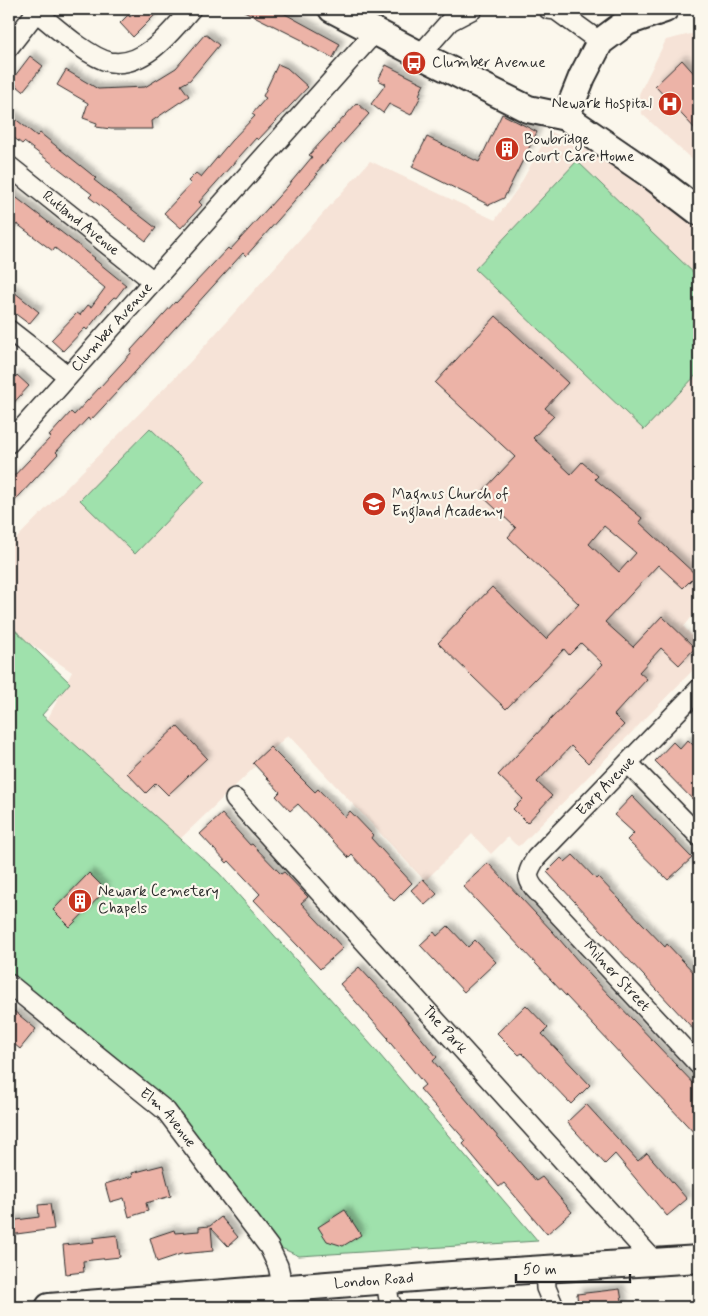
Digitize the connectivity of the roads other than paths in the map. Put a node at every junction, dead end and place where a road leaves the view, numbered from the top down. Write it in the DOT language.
graph roads {
  1 [pos="192,9"];
  2 [pos="332,9"];
  3 [pos="473,9"];
  4 [pos="548,9"];
  5 [pos="665,9"];
  6 [pos="35,10"];
  7 [pos="375,32"];
  8 [pos="600,42"];
  9 [pos="9,47"];
  10 [pos="420,55"];
  11 [pos="566,117"];
  12 [pos="9,166"];
  13 [pos="699,212"];
  14 [pos="153,281"];
  15 [pos="9,330"];
  16 [pos="68,376"];
  17 [pos="9,443"];
  18 [pos="699,689"];
  19 [pos="628,763"];
  20 [pos="235,799"];
  21 [pos="699,836"];
  22 [pos="534,888"];
  23 [pos="9,984"];
  24 [pos="699,1065"];
  25 [pos="699,1260"];
  26 [pos="656,1262"];
  27 [pos="545,1269"];
  28 [pos="386,1280"];
  29 [pos="283,1288"];
  30 [pos="197,1301"];
  31 [pos="50,1307"];
  32 [pos="393,1307"];
  33 [pos="554,1307"];
  1 -- 6 [label="street"];
  2 -- 7 [label="main road"];
  3 -- 10 [label="street"];
  4 -- 8 [label="street"];
  5 -- 8 [label="main road"];
  6 -- 9 [label="street"];
  7 -- 10 [label="main road"];
  7 -- 14 [label="street, Clumber Avenue"];
  8 -- 11 [label="main road"];
  10 -- 11 [label="main road"];
  11 -- 13 [label="main road"];
  12 -- 14 [label="street, Rutland Avenue"];
  14 -- 16 [label="street, Clumber Avenue"];
  15 -- 16 [label="street"];
  16 -- 17 [label="street, Clumber Avenue"];
  18 -- 19 [label="street, Earp Avenue"];
  19 -- 21 [label="street"];
  19 -- 22 [label="street, Earp Avenue"];
  20 -- 26 [label="street, The Park"];
  22 -- 24 [label="street, Milner Street"];
  23 -- 29 [label="street, Elm Avenue"];
  25 -- 26 [label="main road, London Road"];
  26 -- 27 [label="main road, London Road"];
  27 -- 28 [label="main road, London Road"];
  27 -- 33 [label="street"];
  28 -- 29 [label="main road, London Road"];
  28 -- 32 [label="street"];
  29 -- 30 [label="main road, London Road"];
  30 -- 31 [label="main road, London Road"];
}
